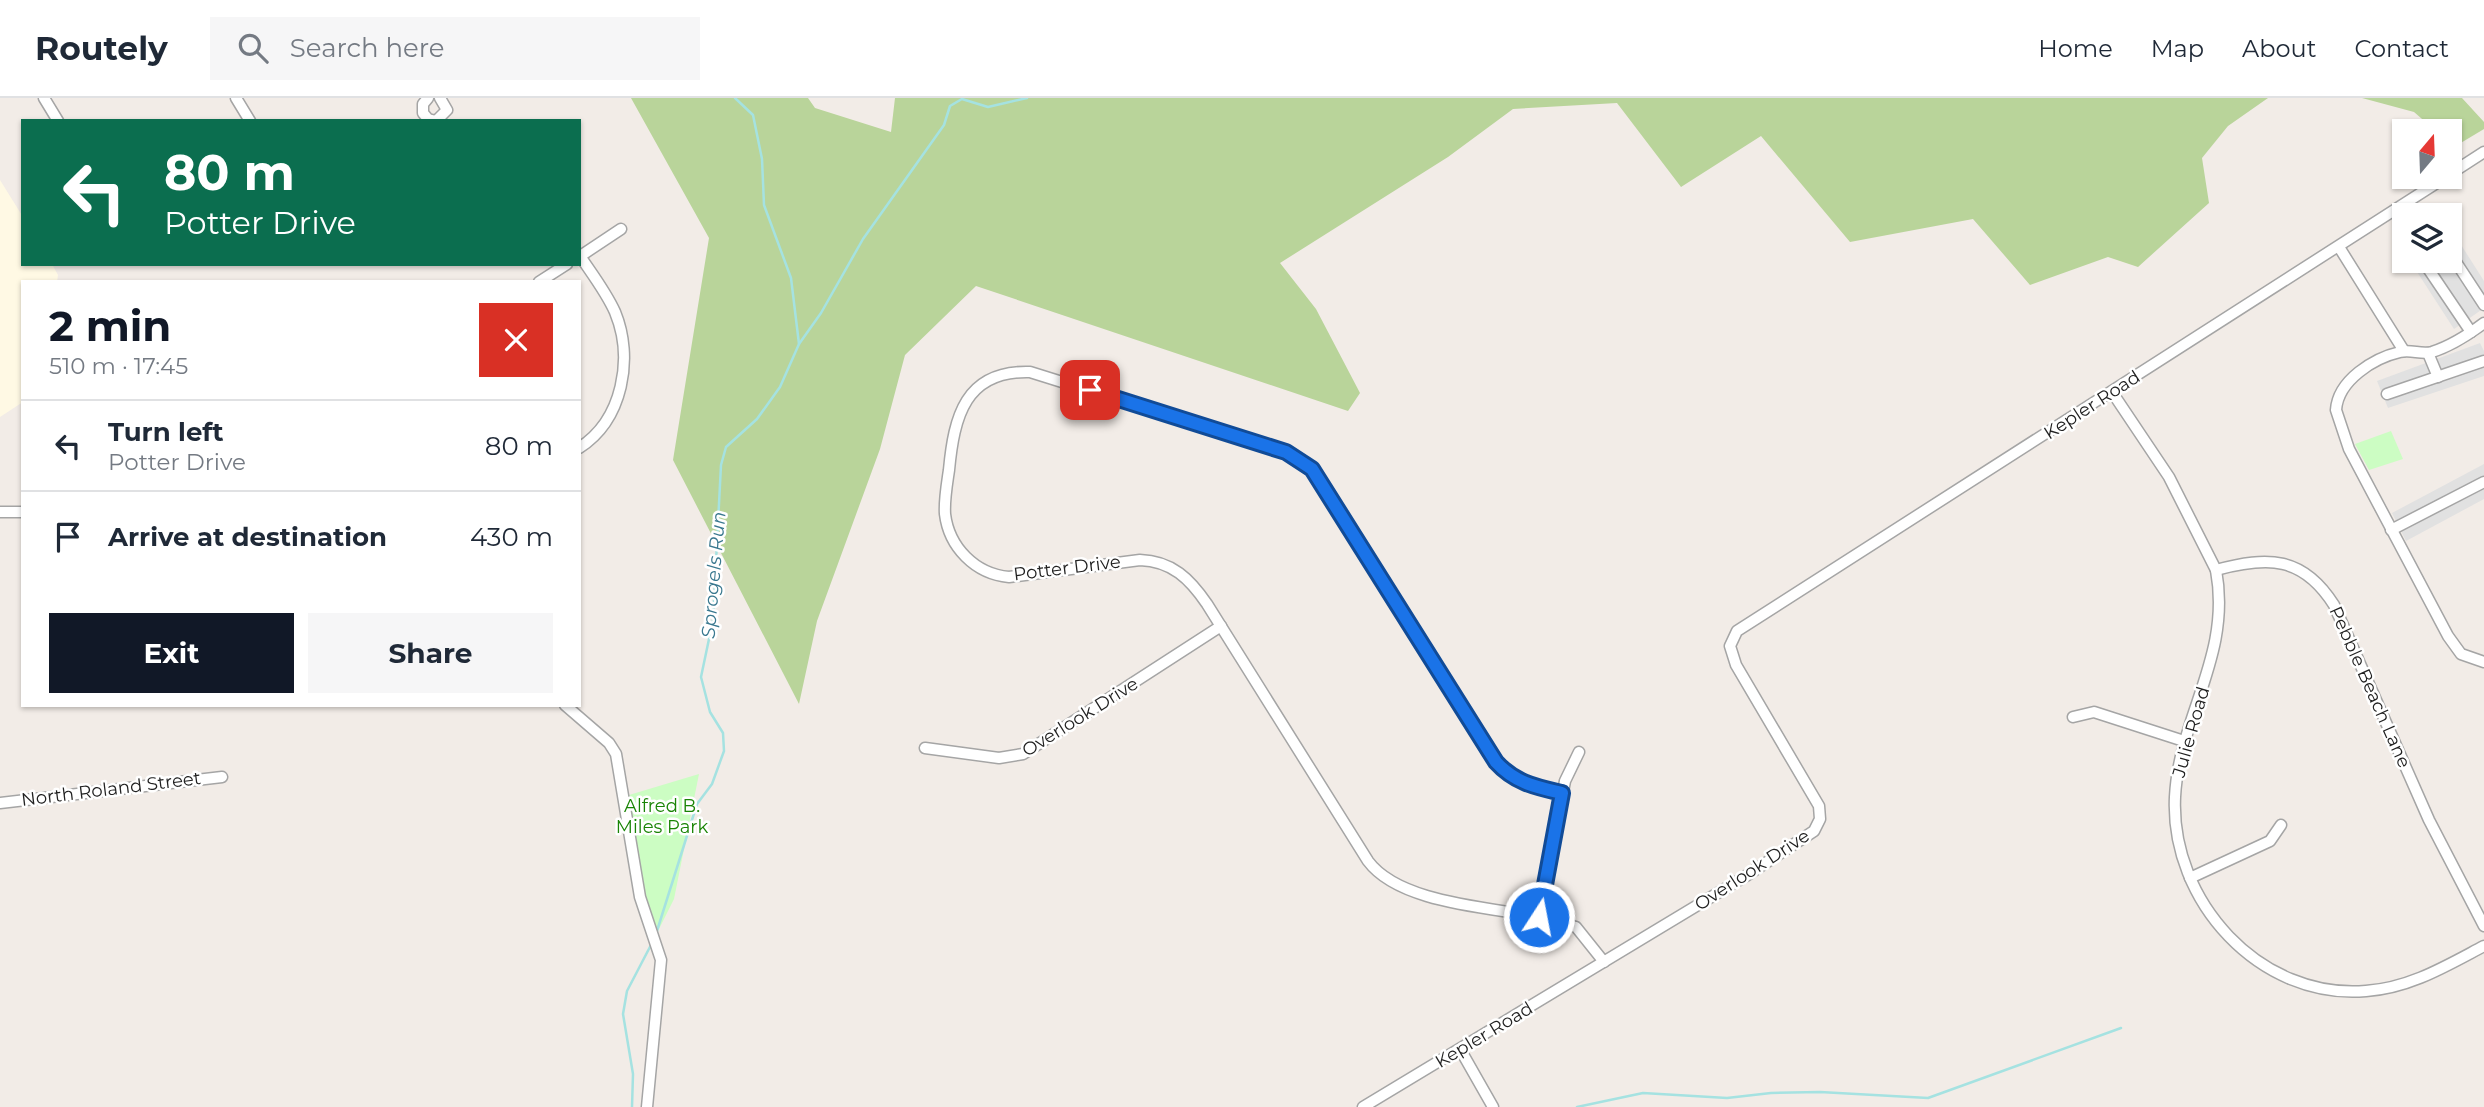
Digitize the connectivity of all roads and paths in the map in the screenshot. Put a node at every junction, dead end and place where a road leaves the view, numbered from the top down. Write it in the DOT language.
graph roads {
  1 [pos="44,98"];
  2 [pos="236,98"];
  3 [pos="428,98"];
  4 [pos="440,98"];
  5 [pos="57,119"];
  6 [pos="249,119"];
  7 [pos="428,119"];
  8 [pos="438,119"];
  9 [pos="2484,152"];
  10 [pos="2462,166"];
  11 [pos="2427,189"];
  12 [pos="621,229"];
  13 [pos="2339,247"];
  14 [pos="581,255"];
  15 [pos="581,258"];
  16 [pos="564,266"];
  17 [pos="2462,271"];
  18 [pos="2431,273"];
  19 [pos="542,280"];
  20 [pos="2484,305"];
  21 [pos="2484,323"];
  22 [pos="2471,332"];
  23 [pos="2404,351"];
  24 [pos="2428,353"];
  25 [pos="2484,361"];
  26 [pos="2438,377"];
  27 [pos="2112,392"];
  28 [pos="2387,394"];
  29 [pos="581,446"];
  30 [pos="2484,482"];
  31 [pos="0,512"];
  32 [pos="21,512"];
  33 [pos="2391,530"];
  34 [pos="2217,570"];
  35 [pos="1221,626"];
  36 [pos="1737,631"];
  37 [pos="2484,662"];
  38 [pos="567,707"];
  39 [pos="2073,717"];
  40 [pos="2187,742"];
  41 [pos="925,748"];
  42 [pos="1579,752"];
  43 [pos="222,777"];
  44 [pos="1562,793"];
  45 [pos="0,803"];
  46 [pos="2281,825"];
  47 [pos="2190,878"];
  48 [pos="1539,917"];
  49 [pos="2484,926"];
  50 [pos="2484,946"];
  51 [pos="1604,962"];
  52 [pos="1460,1049"];
  53 [pos="647,1107"];
  54 [pos="1363,1107"];
  55 [pos="1493,1107"];
  1 -- 5 [label="street"];
  2 -- 6 [label="street"];
  3 -- 7 [label="street"];
  4 -- 8 [label="street"];
  9 -- 10 [label="street, Kepler Road"];
  11 -- 13 [label="street, Kepler Road"];
  12 -- 14 [label="street"];
  13 -- 23 [label="street"];
  13 -- 27 [label="street, Kepler Road"];
  15 -- 29 [label="street"];
  16 -- 19 [label="street"];
  17 -- 20 [label="street"];
  18 -- 22 [label="street"];
  21 -- 22 [label="street"];
  22 -- 24 [label="street"];
  23 -- 24 [label="street"];
  23 -- 33 [label="street"];
  24 -- 26 [label="street"];
  25 -- 26 [label="street"];
  26 -- 28 [label="street"];
  27 -- 34 [label="street"];
  27 -- 36 [label="street, Kepler Road"];
  30 -- 33 [label="street"];
  31 -- 32 [label="street"];
  33 -- 37 [label="street"];
  34 -- 40 [label="street, Julie Road"];
  34 -- 49 [label="street, Pebble Beach Lane"];
  35 -- 41 [label="street, Overlook Drive"];
  35 -- 44 [label="street, Potter Drive"];
  35 -- 48 [label="street, Potter Drive"];
  36 -- 51 [label="street, Overlook Drive"];
  38 -- 53 [label="street"];
  39 -- 40 [label="street"];
  40 -- 47 [label="street, Julie Road"];
  42 -- 44 [label="street"];
  43 -- 45 [label="street, North Roland Street"];
  44 -- 48 [label="street"];
  46 -- 47 [label="street"];
  47 -- 50 [label="street, Julie Road"];
  48 -- 51 [label="street, Potter Drive"];
  51 -- 52 [label="street, Kepler Road"];
  52 -- 54 [label="street, Kepler Road"];
  52 -- 55 [label="street"];
}
